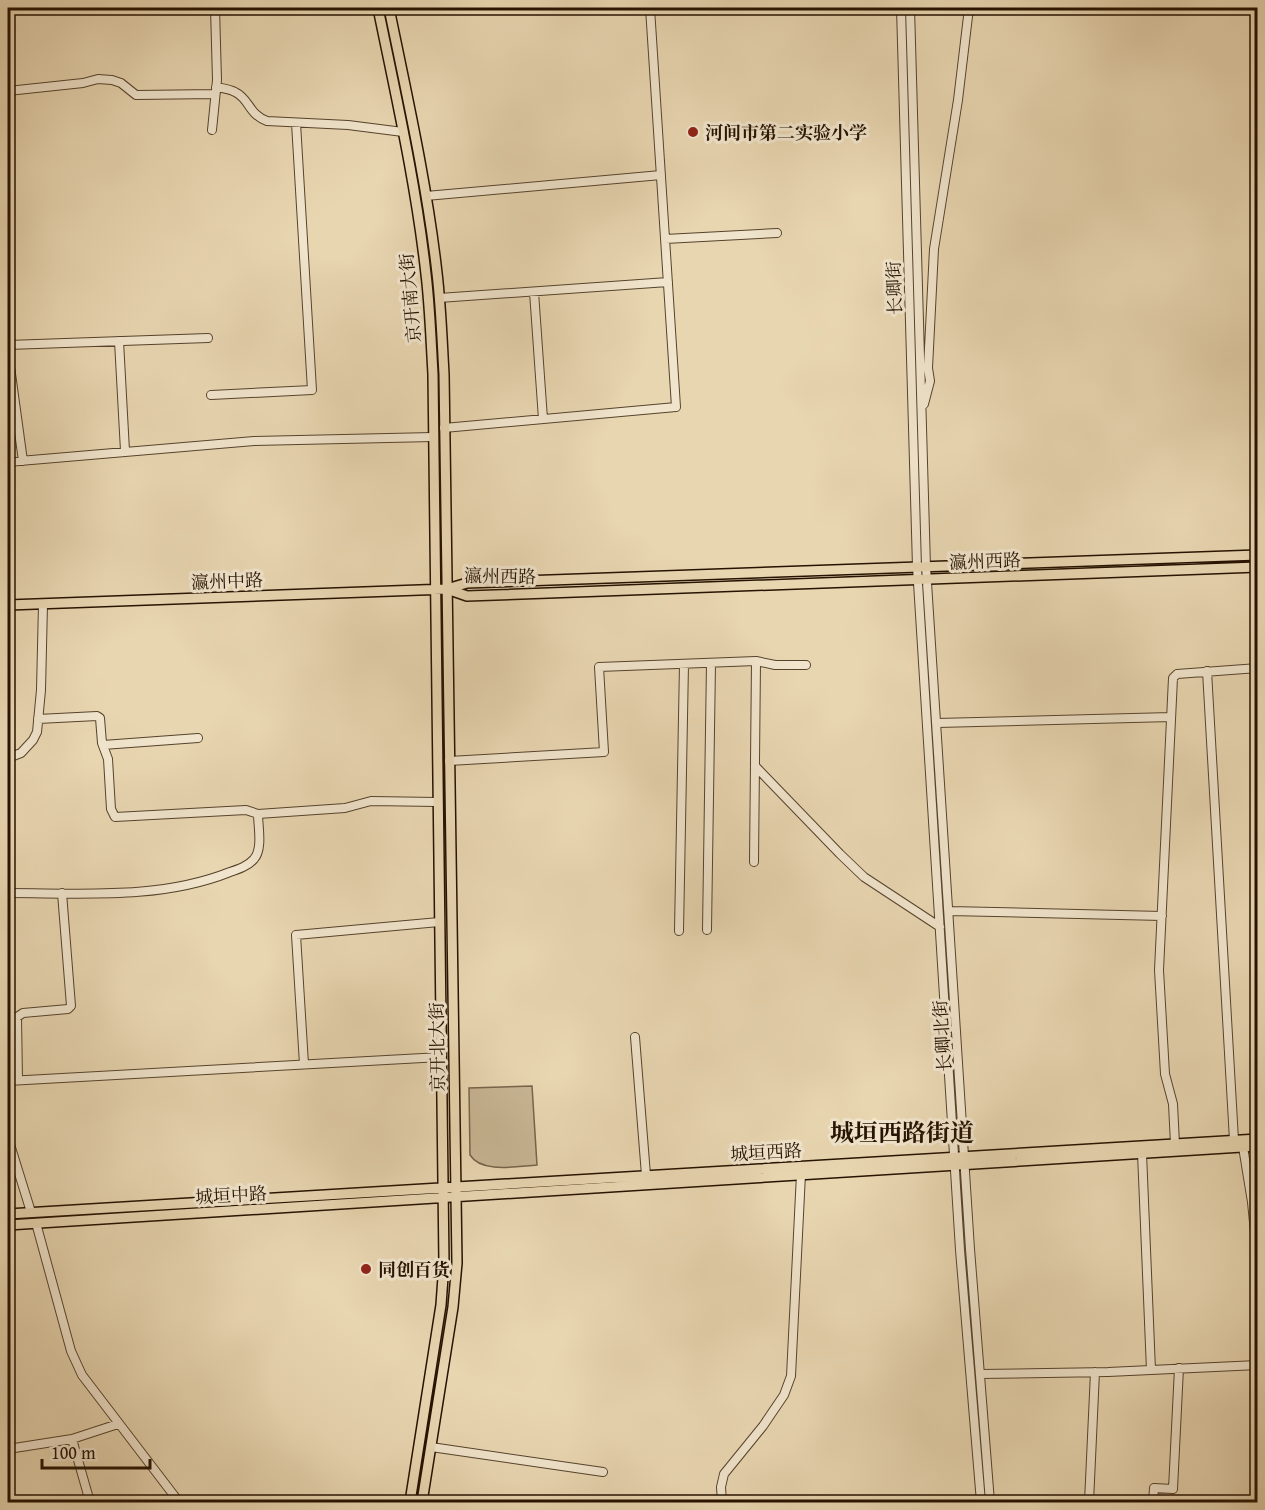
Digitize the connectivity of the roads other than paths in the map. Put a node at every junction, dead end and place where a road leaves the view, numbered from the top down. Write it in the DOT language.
graph roads {
  1 [pos="215,8"];
  2 [pos="378,8"];
  3 [pos="389,8"];
  4 [pos="650,8"];
  5 [pos="901,8"];
  6 [pos="910,8"];
  7 [pos="969,8"];
  8 [pos="216,90"];
  9 [pos="8,91"];
  10 [pos="296,123"];
  11 [pos="212,130"];
  12 [pos="403,132"];
  13 [pos="661,175"];
  14 [pos="426,196"];
  15 [pos="777,233"];
  16 [pos="665,239"];
  17 [pos="668,282"];
  18 [pos="534,292"];
  19 [pos="439,298"];
  20 [pos="8,302"];
  21 [pos="8,330"];
  22 [pos="208,338"];
  23 [pos="119,341"];
  24 [pos="8,345"];
  25 [pos="8,352"];
  26 [pos="211,395"];
  27 [pos="921,414"];
  28 [pos="543,419"];
  29 [pos="444,428"];
  30 [pos="434,437"];
  31 [pos="125,451"];
  32 [pos="23,461"];
  33 [pos="8,462"];
  34 [pos="1257,555"];
  35 [pos="922,567"];
  36 [pos="1257,567"];
  37 [pos="922,579"];
  38 [pos="435,589"];
  39 [pos="447,589"];
  40 [pos="43,604"];
  41 [pos="8,605"];
  42 [pos="756,661"];
  43 [pos="711,663"];
  44 [pos="684,664"];
  45 [pos="806,665"];
  46 [pos="1257,668"];
  47 [pos="1207,671"];
  48 [pos="1171,717"];
  49 [pos="38,719"];
  50 [pos="936,723"];
  51 [pos="198,738"];
  52 [pos="103,745"];
  53 [pos="8,758"];
  54 [pos="449,761"];
  55 [pos="755,766"];
  56 [pos="437,802"];
  57 [pos="258,814"];
  58 [pos="754,862"];
  59 [pos="8,893"];
  60 [pos="62,893"];
  61 [pos="949,911"];
  62 [pos="1162,916"];
  63 [pos="439,922"];
  64 [pos="940,927"];
  65 [pos="707,930"];
  66 [pos="679,931"];
  67 [pos="635,1037"];
  68 [pos="441,1057"];
  69 [pos="304,1064"];
  70 [pos="18,1080"];
  71 [pos="8,1081"];
  72 [pos="8,1138"];
  73 [pos="1257,1138"];
  74 [pos="1234,1140"];
  75 [pos="1175,1144"];
  76 [pos="1257,1146"];
  77 [pos="1243,1147"];
  78 [pos="1142,1153"];
  79 [pos="960,1160"];
  80 [pos="801,1174"];
  81 [pos="645,1175"];
  82 [pos="443,1187"];
  83 [pos="456,1192"];
  84 [pos="444,1198"];
  85 [pos="31,1212"];
  86 [pos="8,1214"];
  87 [pos="36,1223"];
  88 [pos="8,1225"];
  89 [pos="1257,1263"];
  90 [pos="1257,1365"];
  91 [pos="1179,1368"];
  92 [pos="1151,1370"];
  93 [pos="1095,1372"];
  94 [pos="980,1374"];
  95 [pos="118,1424"];
  96 [pos="72,1439"];
  97 [pos="431,1447"];
  98 [pos="8,1449"];
  99 [pos="603,1472"];
  100 [pos="90,1503"];
  101 [pos="179,1503"];
  102 [pos="410,1503"];
  103 [pos="422,1503"];
  104 [pos="722,1503"];
  105 [pos="981,1503"];
  106 [pos="990,1503"];
  107 [pos="1089,1503"];
  108 [pos="1153,1503"];
  1 -- 8 [label="street"];
  2 -- 12 [label="main road, 京开南大街"];
  3 -- 14 [label="main road, 京开南大街"];
  4 -- 13 [label="street"];
  5 -- 35 [label="street, 长卿街"];
  6 -- 27 [label="street, 长卿街"];
  7 -- 27 [label="street"];
  8 -- 9 [label="street"];
  8 -- 10 [label="street"];
  8 -- 11 [label="street"];
  10 -- 12 [label="street"];
  10 -- 26 [label="street"];
  12 -- 30 [label="main road, 京开南大街"];
  13 -- 14 [label="street"];
  13 -- 16 [label="street"];
  14 -- 19 [label="main road, 京开南大街"];
  15 -- 16 [label="street"];
  16 -- 17 [label="street"];
  17 -- 18 [label="street"];
  17 -- 28 [label="street"];
  18 -- 19 [label="street"];
  18 -- 28 [label="street"];
  19 -- 29 [label="main road, 京开南大街"];
  20 -- 21 [label="street"];
  22 -- 23 [label="street"];
  23 -- 24 [label="street"];
  23 -- 31 [label="street"];
  25 -- 32 [label="street"];
  27 -- 35 [label="street, 长卿街"];
  28 -- 29 [label="street"];
  29 -- 39 [label="main road, 京开南大街"];
  30 -- 31 [label="street"];
  30 -- 38 [label="main road, 京开南大街"];
  31 -- 32 [label="street"];
  32 -- 33 [label="street"];
  34 -- 35 [label="main road, 瀛州西路"];
  35 -- 37 [label="street, 长卿北街"];
  35 -- 39 [label="main road, 瀛州西路"];
  36 -- 37 [label="main road, 瀛州西路"];
  37 -- 39 [label="main road, 瀛州西路"];
  37 -- 50 [label="street, 长卿北街"];
  37 -- 64 [label="street, 长卿北街"];
  38 -- 39 [label="main road, 瀛州中路"];
  38 -- 40 [label="main road, 瀛州中路"];
  38 -- 56 [label="main road, 京开北大街"];
  39 -- 54 [label="main road, 京开北大街"];
  40 -- 41 [label="main road, 瀛州中路"];
  40 -- 49 [label="street"];
  42 -- 43 [label="street"];
  42 -- 45 [label="street"];
  42 -- 55 [label="street"];
  43 -- 44 [label="street"];
  43 -- 65 [label="street"];
  44 -- 54 [label="street"];
  44 -- 66 [label="street"];
  46 -- 47 [label="street"];
  47 -- 48 [label="street"];
  47 -- 74 [label="street"];
  48 -- 50 [label="street"];
  48 -- 62 [label="street"];
  49 -- 52 [label="street"];
  49 -- 53 [label="street"];
  50 -- 61 [label="street, 长卿北街"];
  51 -- 52 [label="street"];
  52 -- 57 [label="street"];
  54 -- 83 [label="main road, 京开北大街"];
  55 -- 58 [label="street"];
  55 -- 64 [label="street"];
  56 -- 57 [label="street"];
  56 -- 63 [label="main road, 京开北大街"];
  57 -- 60 [label="street"];
  59 -- 60 [label="street"];
  60 -- 70 [label="street"];
  61 -- 62 [label="street"];
  61 -- 79 [label="street, 长卿北街"];
  62 -- 75 [label="street"];
  63 -- 68 [label="main road, 京开北大街"];
  63 -- 69 [label="street"];
  64 -- 79 [label="street, 长卿北街"];
  67 -- 81 [label="street"];
  68 -- 69 [label="street"];
  68 -- 82 [label="main road, 京开北大街"];
  69 -- 70 [label="street"];
  70 -- 71 [label="street"];
  72 -- 85 [label="street"];
  73 -- 74 [label="main road, 城垣西路"];
  74 -- 75 [label="main road, 城垣西路"];
  75 -- 79 [label="main road, 城垣西路"];
  76 -- 77 [label="main road, 城垣西路"];
  77 -- 78 [label="main road, 城垣西路"];
  77 -- 89 [label="street"];
  78 -- 79 [label="main road, 城垣西路"];
  78 -- 92 [label="street"];
  79 -- 80 [label="main road, 城垣西路"];
  79 -- 81 [label="main road, 城垣西路"];
  79 -- 94 [label="street, 长卿北街"];
  79 -- 105 [label="street, 长卿北街"];
  80 -- 83 [label="main road, 城垣西路"];
  80 -- 104 [label="street"];
  81 -- 83 [label="main road, 城垣西路"];
  82 -- 83 [label="main road, 城垣中路"];
  82 -- 84 [label="main road, 京开北大街"];
  82 -- 85 [label="main road, 城垣中路"];
  83 -- 84 [label="main road, 城垣中路"];
  83 -- 97 [label="main road, 京开北大街"];
  84 -- 87 [label="main road, 城垣中路"];
  84 -- 102 [label="main road, 京开北大街"];
  85 -- 86 [label="main road, 城垣中路"];
  87 -- 88 [label="main road, 城垣中路"];
  87 -- 95 [label="street"];
  90 -- 91 [label="street"];
  91 -- 92 [label="street"];
  91 -- 108 [label="street"];
  92 -- 93 [label="street"];
  93 -- 94 [label="street"];
  93 -- 107 [label="street"];
  94 -- 106 [label="street, 长卿北街"];
  95 -- 96 [label="street"];
  95 -- 101 [label="street"];
  96 -- 98 [label="street"];
  96 -- 100 [label="street"];
  97 -- 99 [label="street"];
  97 -- 103 [label="main road, 京开北大街"];
}
